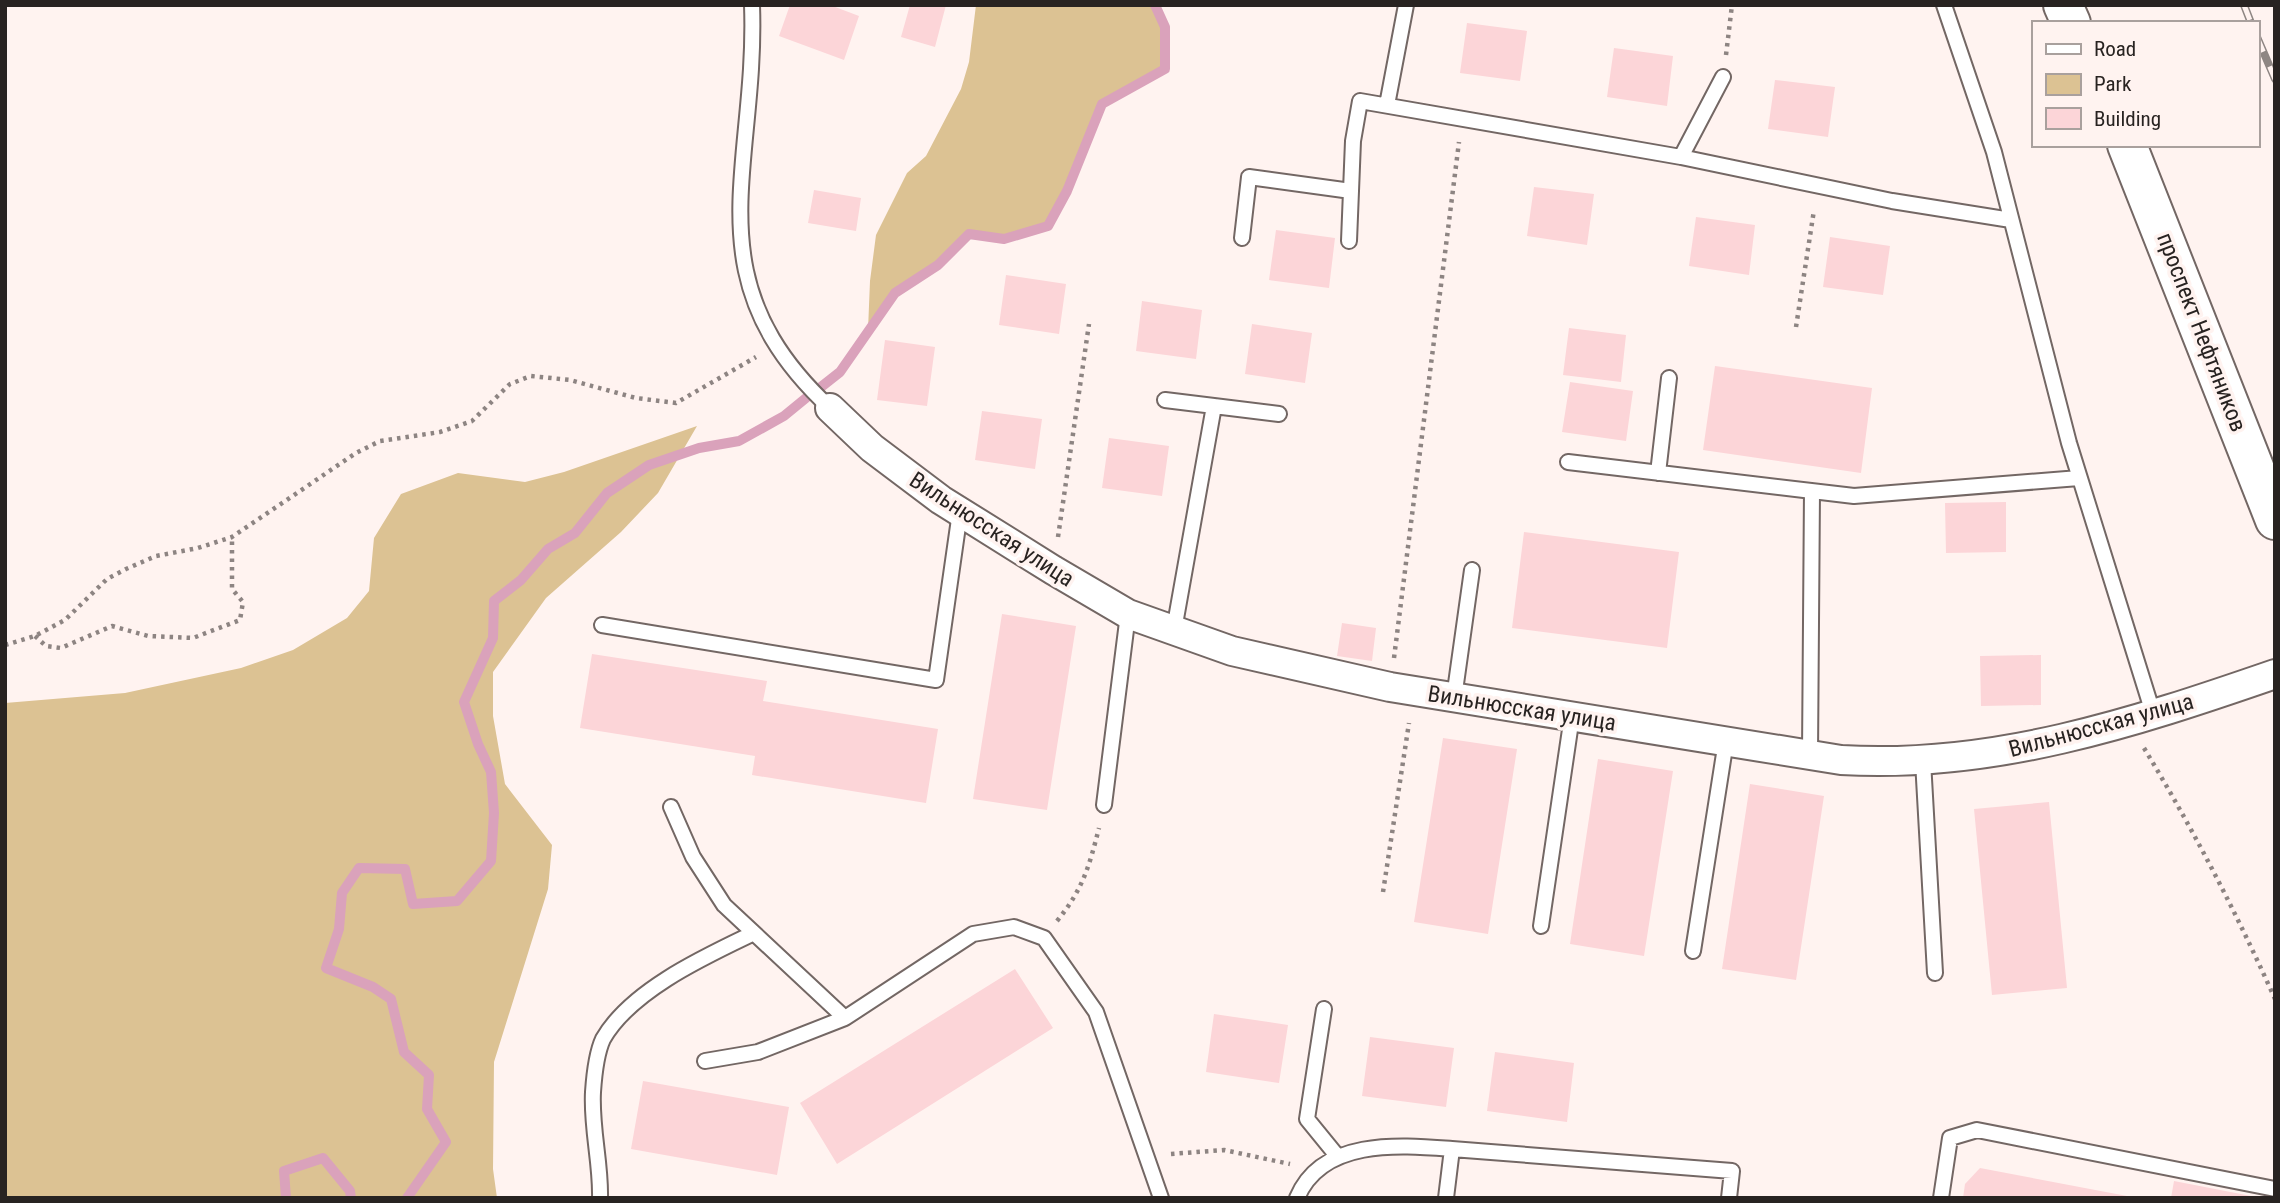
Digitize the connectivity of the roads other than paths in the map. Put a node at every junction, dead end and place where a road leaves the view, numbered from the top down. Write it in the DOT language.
graph roads {
  1 [pos="752,5"];
  2 [pos="1406,5"];
  3 [pos="1944,5"];
  4 [pos="2063,5"];
  5 [pos="2070,21"];
  6 [pos="1723,76"];
  7 [pos="1387,104"];
  8 [pos="2128,147"];
  9 [pos="1681,156"];
  10 [pos="1351,191"];
  11 [pos="2011,220"];
  12 [pos="1242,237"];
  13 [pos="1349,241"];
  14 [pos="1669,378"];
  15 [pos="1165,400"];
  16 [pos="1214,406"];
  17 [pos="831,408"];
  18 [pos="1279,414"];
  19 [pos="1568,462"];
  20 [pos="1658,473"];
  21 [pos="2079,478"];
  22 [pos="1812,491"];
  23 [pos="960,512"];
  24 [pos="2275,520"];
  25 [pos="1472,570"];
  26 [pos="1128,614"];
  27 [pos="602,625"];
  28 [pos="1174,631"];
  29 [pos="2275,674"];
  30 [pos="1454,698"];
  31 [pos="1572,716"];
  32 [pos="2140,717"];
  33 [pos="1726,741"];
  34 [pos="1810,754"];
  35 [pos="1923,761"];
  36 [pos="1104,805"];
  37 [pos="671,807"];
  38 [pos="1541,926"];
  39 [pos="754,933"];
  40 [pos="1693,951"];
  41 [pos="1935,973"];
  42 [pos="1324,1009"];
  43 [pos="845,1018"];
  44 [pos="705,1061"];
  45 [pos="1452,1149"];
  46 [pos="1338,1157"];
  47 [pos="2275,1189"];
  48 [pos="600,1198"];
  49 [pos="1161,1198"];
  50 [pos="1297,1198"];
  51 [pos="1446,1198"];
  52 [pos="1729,1198"];
  53 [pos="1941,1198"];
  1 -- 17 [label="lane"];
  2 -- 7 [label="lane"];
  3 -- 11 [label="lane"];
  4 -- 5 [label="main road"];
  6 -- 9 [label="lane"];
  7 -- 9 [label="lane"];
  7 -- 10 [label="lane"];
  8 -- 24 [label="main road, проспект Нефтяников"];
  9 -- 11 [label="lane"];
  10 -- 12 [label="lane"];
  10 -- 13 [label="lane"];
  11 -- 21 [label="lane"];
  14 -- 20 [label="lane"];
  15 -- 16 [label="lane"];
  16 -- 18 [label="lane"];
  16 -- 28 [label="lane"];
  17 -- 23 [label="street, Вильнюсская улица"];
  19 -- 20 [label="lane"];
  20 -- 22 [label="lane"];
  21 -- 22 [label="lane"];
  21 -- 32 [label="lane"];
  22 -- 34 [label="lane"];
  23 -- 26 [label="street, Вильнюсская улица"];
  23 -- 27 [label="lane"];
  25 -- 30 [label="lane"];
  26 -- 28 [label="street, Вильнюсская улица"];
  26 -- 36 [label="lane"];
  28 -- 30 [label="street, Вильнюсская улица"];
  29 -- 32 [label="street, Вильнюсская улица"];
  30 -- 31 [label="street, Вильнюсская улица"];
  31 -- 33 [label="street, Вильнюсская улица"];
  31 -- 38 [label="lane"];
  32 -- 35 [label="street, Вильнюсская улица"];
  33 -- 34 [label="street, Вильнюсская улица"];
  33 -- 40 [label="lane"];
  34 -- 35 [label="street, Вильнюсская улица"];
  35 -- 41 [label="lane"];
  37 -- 39 [label="lane"];
  39 -- 43 [label="lane"];
  39 -- 48 [label="lane"];
  42 -- 46 [label="lane"];
  43 -- 44 [label="lane"];
  43 -- 49 [label="lane"];
  45 -- 46 [label="lane"];
  45 -- 51 [label="lane"];
  45 -- 52 [label="lane"];
  46 -- 50 [label="lane"];
  47 -- 53 [label="lane"];
}
